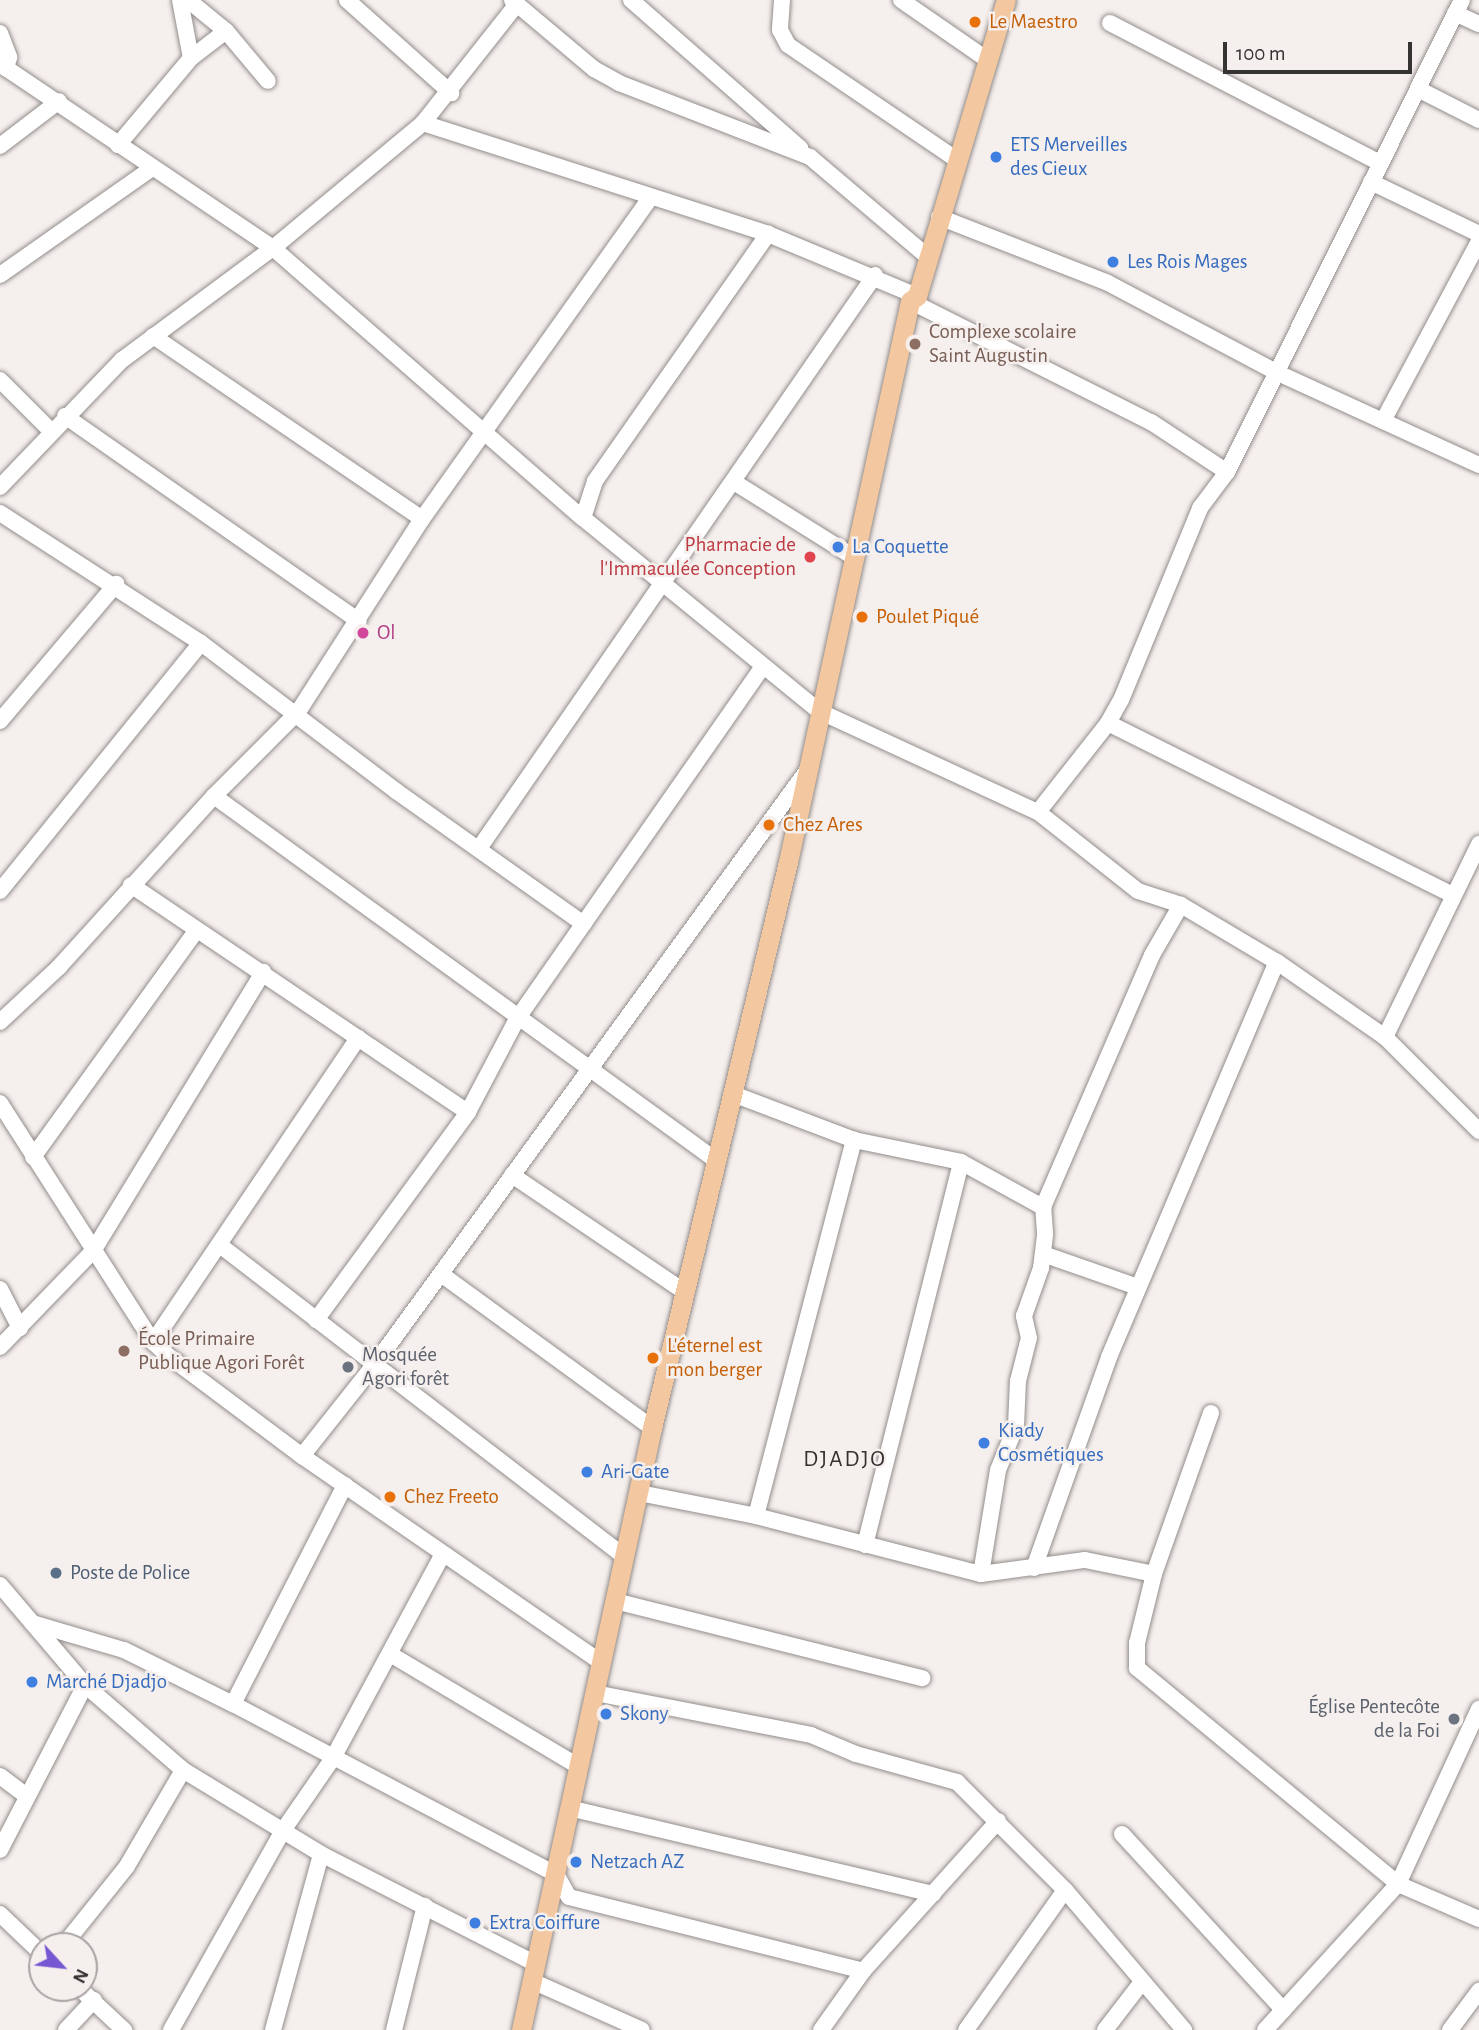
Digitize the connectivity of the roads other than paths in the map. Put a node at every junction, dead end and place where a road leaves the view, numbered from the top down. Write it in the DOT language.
graph roads {
  1 [pos="180,0"];
  2 [pos="188,0"];
  3 [pos="347,0"];
  4 [pos="631,0"];
  5 [pos="901,0"];
  6 [pos="1006,0"];
  7 [pos="514,2"];
  8 [pos="779,2"];
  9 [pos="1458,7"];
  10 [pos="1110,23"];
  11 [pos="1479,24"];
  12 [pos="226,31"];
  13 [pos="0,33"];
  14 [pos="191,58"];
  15 [pos="989,61"];
  16 [pos="3,66"];
  17 [pos="268,81"];
  18 [pos="1418,89"];
  19 [pos="451,93"];
  20 [pos="59,101"];
  21 [pos="1479,120"];
  22 [pos="424,123"];
  23 [pos="117,145"];
  24 [pos="0,146"];
  25 [pos="810,157"];
  26 [pos="959,161"];
  27 [pos="1380,163"];
  28 [pos="152,168"];
  29 [pos="1371,182"];
  30 [pos="651,197"];
  31 [pos="939,218"];
  32 [pos="768,234"];
  33 [pos="1479,234"];
  34 [pos="1479,241"];
  35 [pos="273,248"];
  36 [pos="928,257"];
  37 [pos="0,275"];
  38 [pos="875,275"];
  39 [pos="914,298"];
  40 [pos="153,336"];
  41 [pos="1278,373"];
  42 [pos="0,380"];
  43 [pos="65,416"];
  44 [pos="1383,421"];
  45 [pos="50,430"];
  46 [pos="485,432"];
  47 [pos="1479,465"];
  48 [pos="1227,472"];
  49 [pos="734,482"];
  50 [pos="0,487"];
  51 [pos="0,513"];
  52 [pos="583,518"];
  53 [pos="422,519"];
  54 [pos="852,556"];
  55 [pos="664,583"];
  56 [pos="116,584"];
  57 [pos="359,621"];
  58 [pos="201,643"];
  59 [pos="763,666"];
  60 [pos="819,711"];
  61 [pos="298,712"];
  62 [pos="0,721"];
  63 [pos="1108,723"];
  64 [pos="808,770"];
  65 [pos="214,796"];
  66 [pos="1038,812"];
  67 [pos="1479,845"];
  68 [pos="480,846"];
  69 [pos="131,885"];
  70 [pos="0,891"];
  71 [pos="1454,895"];
  72 [pos="1181,905"];
  73 [pos="584,923"];
  74 [pos="195,932"];
  75 [pos="1277,962"];
  76 [pos="263,972"];
  77 [pos="517,1019"];
  78 [pos="0,1022"];
  79 [pos="1385,1037"];
  80 [pos="358,1038"];
  81 [pos="588,1067"];
  82 [pos="733,1094"];
  83 [pos="0,1103"];
  84 [pos="468,1112"];
  85 [pos="1477,1127"];
  86 [pos="854,1140"];
  87 [pos="33,1157"];
  88 [pos="717,1161"];
  89 [pos="961,1162"];
  90 [pos="512,1175"];
  91 [pos="1043,1207"];
  92 [pos="221,1246"];
  93 [pos="93,1251"];
  94 [pos="1042,1254"];
  95 [pos="441,1274"];
  96 [pos="1138,1287"];
  97 [pos="0,1289"];
  98 [pos="686,1293"];
  99 [pos="316,1320"];
  100 [pos="20,1328"];
  101 [pos="153,1342"];
  102 [pos="0,1347"];
  103 [pos="375,1364"];
  104 [pos="1211,1413"];
  105 [pos="652,1428"];
  106 [pos="302,1456"];
  107 [pos="345,1485"];
  108 [pos="639,1493"];
  109 [pos="756,1516"];
  110 [pos="866,1545"];
  111 [pos="443,1554"];
  112 [pos="625,1557"];
  113 [pos="1034,1568"];
  114 [pos="981,1574"];
  115 [pos="1154,1574"];
  116 [pos="0,1585"];
  117 [pos="615,1601"];
  118 [pos="32,1623"];
  119 [pos="390,1654"];
  120 [pos="602,1662"];
  121 [pos="922,1678"];
  122 [pos="85,1685"];
  123 [pos="595,1693"];
  124 [pos="233,1704"];
  125 [pos="1479,1709"];
  126 [pos="333,1758"];
  127 [pos="578,1766"];
  128 [pos="183,1770"];
  129 [pos="0,1776"];
  130 [pos="24,1795"];
  131 [pos="569,1808"];
  132 [pos="999,1821"];
  133 [pos="284,1829"];
  134 [pos="1122,1834"];
  135 [pos="0,1850"];
  136 [pos="321,1854"];
  137 [pos="556,1874"];
  138 [pos="1398,1884"];
  139 [pos="1065,1890"];
  140 [pos="933,1894"];
  141 [pos="425,1906"];
  142 [pos="0,1914"];
  143 [pos="1479,1919"];
  144 [pos="74,1932"];
  145 [pos="28,1941"];
  146 [pos="863,1971"];
  147 [pos="534,1972"];
  148 [pos="1142,1982"];
  149 [pos="1479,1991"];
  150 [pos="92,2002"];
  151 [pos="95,2002"];
  152 [pos="1283,2010"];
  153 [pos="105,2023"];
  154 [pos="66,2030"];
  155 [pos="124,2030"];
  156 [pos="172,2030"];
  157 [pos="273,2030"];
  158 [pos="394,2030"];
  159 [pos="521,2030"];
  160 [pos="642,2030"];
  161 [pos="821,2030"];
  162 [pos="965,2030"];
  163 [pos="1105,2030"];
  164 [pos="1184,2030"];
  165 [pos="1265,2030"];
  166 [pos="1450,2030"];
  1 -- 14 [label="street"];
  2 -- 12 [label="street"];
  3 -- 19 [label="street"];
  4 -- 25 [label="street"];
  5 -- 15 [label="street"];
  6 -- 15 [label="main road"];
  7 -- 19 [label="street"];
  7 -- 25 [label="street"];
  8 -- 26 [label="street"];
  9 -- 11 [label="street"];
  9 -- 18 [label="street"];
  10 -- 27 [label="street"];
  12 -- 14 [label="street"];
  12 -- 17 [label="street"];
  13 -- 16 [label="street"];
  14 -- 23 [label="street"];
  15 -- 26 [label="main road"];
  16 -- 20 [label="street"];
  18 -- 21 [label="street"];
  18 -- 27 [label="street"];
  19 -- 22 [label="street"];
  20 -- 23 [label="street"];
  20 -- 24 [label="street"];
  22 -- 30 [label="street"];
  22 -- 35 [label="street"];
  23 -- 28 [label="street"];
  25 -- 36 [label="street"];
  26 -- 31 [label="main road"];
  27 -- 29 [label="street"];
  28 -- 35 [label="street"];
  28 -- 37 [label="street"];
  29 -- 33 [label="street"];
  29 -- 41 [label="street"];
  30 -- 32 [label="street"];
  30 -- 46 [label="street"];
  31 -- 36 [label="main road"];
  31 -- 41 [label="street"];
  32 -- 38 [label="street"];
  32 -- 52 [label="street"];
  34 -- 44 [label="street"];
  35 -- 40 [label="street"];
  35 -- 46 [label="street"];
  36 -- 39 [label="main road"];
  38 -- 39 [label="street"];
  38 -- 49 [label="street"];
  39 -- 48 [label="street"];
  39 -- 54 [label="main road"];
  40 -- 43 [label="street"];
  40 -- 53 [label="street"];
  41 -- 44 [label="street"];
  41 -- 48 [label="street"];
  42 -- 45 [label="street"];
  43 -- 45 [label="street"];
  43 -- 57 [label="street"];
  44 -- 47 [label="street"];
  45 -- 50 [label="street"];
  46 -- 52 [label="street"];
  46 -- 53 [label="street"];
  48 -- 63 [label="street"];
  49 -- 54 [label="street"];
  49 -- 55 [label="street"];
  51 -- 56 [label="street"];
  52 -- 55 [label="street"];
  53 -- 57 [label="street"];
  54 -- 60 [label="main road"];
  55 -- 59 [label="street"];
  55 -- 68 [label="street"];
  56 -- 58 [label="street"];
  56 -- 62 [label="street"];
  57 -- 61 [label="street"];
  58 -- 61 [label="street"];
  58 -- 70 [label="street"];
  59 -- 60 [label="street"];
  59 -- 73 [label="street"];
  60 -- 64 [label="main road"];
  60 -- 66 [label="street"];
  61 -- 65 [label="street"];
  61 -- 68 [label="street"];
  63 -- 66 [label="street"];
  63 -- 71 [label="street"];
  64 -- 81 [label="street"];
  64 -- 82 [label="main road"];
  65 -- 69 [label="street"];
  65 -- 77 [label="street"];
  66 -- 72 [label="street"];
  67 -- 71 [label="street"];
  68 -- 73 [label="street"];
  69 -- 74 [label="street"];
  69 -- 78 [label="street"];
  71 -- 79 [label="street"];
  72 -- 75 [label="street"];
  72 -- 91 [label="street"];
  73 -- 77 [label="street"];
  74 -- 76 [label="street"];
  74 -- 87 [label="street"];
  75 -- 79 [label="street"];
  75 -- 96 [label="street"];
  76 -- 80 [label="street"];
  76 -- 93 [label="street"];
  77 -- 81 [label="street"];
  77 -- 84 [label="street"];
  79 -- 85 [label="street"];
  80 -- 84 [label="street"];
  80 -- 92 [label="street"];
  81 -- 88 [label="street"];
  81 -- 90 [label="street"];
  82 -- 86 [label="street"];
  82 -- 88 [label="main road"];
  83 -- 87 [label="street"];
  84 -- 99 [label="street"];
  86 -- 89 [label="street"];
  86 -- 109 [label="street"];
  87 -- 93 [label="street"];
  88 -- 98 [label="main road"];
  89 -- 91 [label="street"];
  89 -- 110 [label="street"];
  90 -- 95 [label="street"];
  90 -- 98 [label="street"];
  91 -- 94 [label="street"];
  92 -- 99 [label="street"];
  92 -- 101 [label="street"];
  93 -- 100 [label="street"];
  93 -- 101 [label="street"];
  94 -- 96 [label="street"];
  94 -- 114 [label="street"];
  95 -- 103 [label="street"];
  95 -- 105 [label="street"];
  96 -- 113 [label="street"];
  97 -- 100 [label="street"];
  98 -- 105 [label="main road"];
  99 -- 103 [label="street"];
  100 -- 102 [label="street"];
  101 -- 106 [label="street"];
  103 -- 106 [label="street"];
  103 -- 112 [label="street"];
  104 -- 115 [label="street"];
  105 -- 108 [label="main road"];
  106 -- 107 [label="street"];
  107 -- 111 [label="street"];
  107 -- 124 [label="street"];
  108 -- 109 [label="street"];
  108 -- 112 [label="main road"];
  109 -- 110 [label="street"];
  110 -- 114 [label="street"];
  111 -- 119 [label="street"];
  111 -- 120 [label="street"];
  112 -- 117 [label="main road"];
  113 -- 114 [label="street"];
  113 -- 115 [label="street"];
  115 -- 138 [label="street"];
  116 -- 118 [label="street"];
  117 -- 120 [label="main road"];
  117 -- 121 [label="street"];
  118 -- 122 [label="street"];
  118 -- 124 [label="street"];
  119 -- 126 [label="street"];
  119 -- 127 [label="street"];
  120 -- 123 [label="main road"];
  122 -- 128 [label="street"];
  122 -- 130 [label="street"];
  123 -- 127 [label="main road"];
  123 -- 132 [label="street"];
  124 -- 126 [label="street"];
  125 -- 138 [label="street"];
  126 -- 133 [label="street"];
  126 -- 137 [label="street"];
  127 -- 131 [label="main road"];
  128 -- 133 [label="street"];
  128 -- 144 [label="street"];
  129 -- 130 [label="street"];
  130 -- 135 [label="street"];
  131 -- 137 [label="main road"];
  131 -- 140 [label="street"];
  132 -- 139 [label="street"];
  132 -- 140 [label="street"];
  133 -- 136 [label="street"];
  133 -- 156 [label="street"];
  134 -- 152 [label="street"];
  136 -- 141 [label="street"];
  136 -- 157 [label="street"];
  137 -- 146 [label="street"];
  137 -- 147 [label="main road"];
  138 -- 143 [label="street"];
  138 -- 152 [label="street"];
  139 -- 148 [label="street"];
  139 -- 162 [label="street"];
  140 -- 146 [label="street"];
  141 -- 147 [label="street"];
  141 -- 158 [label="street"];
  142 -- 145 [label="street"];
  146 -- 161 [label="street"];
  147 -- 159 [label="main road"];
  147 -- 160 [label="street"];
  148 -- 163 [label="street"];
  148 -- 164 [label="street"];
  149 -- 166 [label="street"];
  150 -- 154 [label="street"];
  151 -- 153 [label="street"];
  152 -- 165 [label="street"];
  153 -- 155 [label="street"];
}
